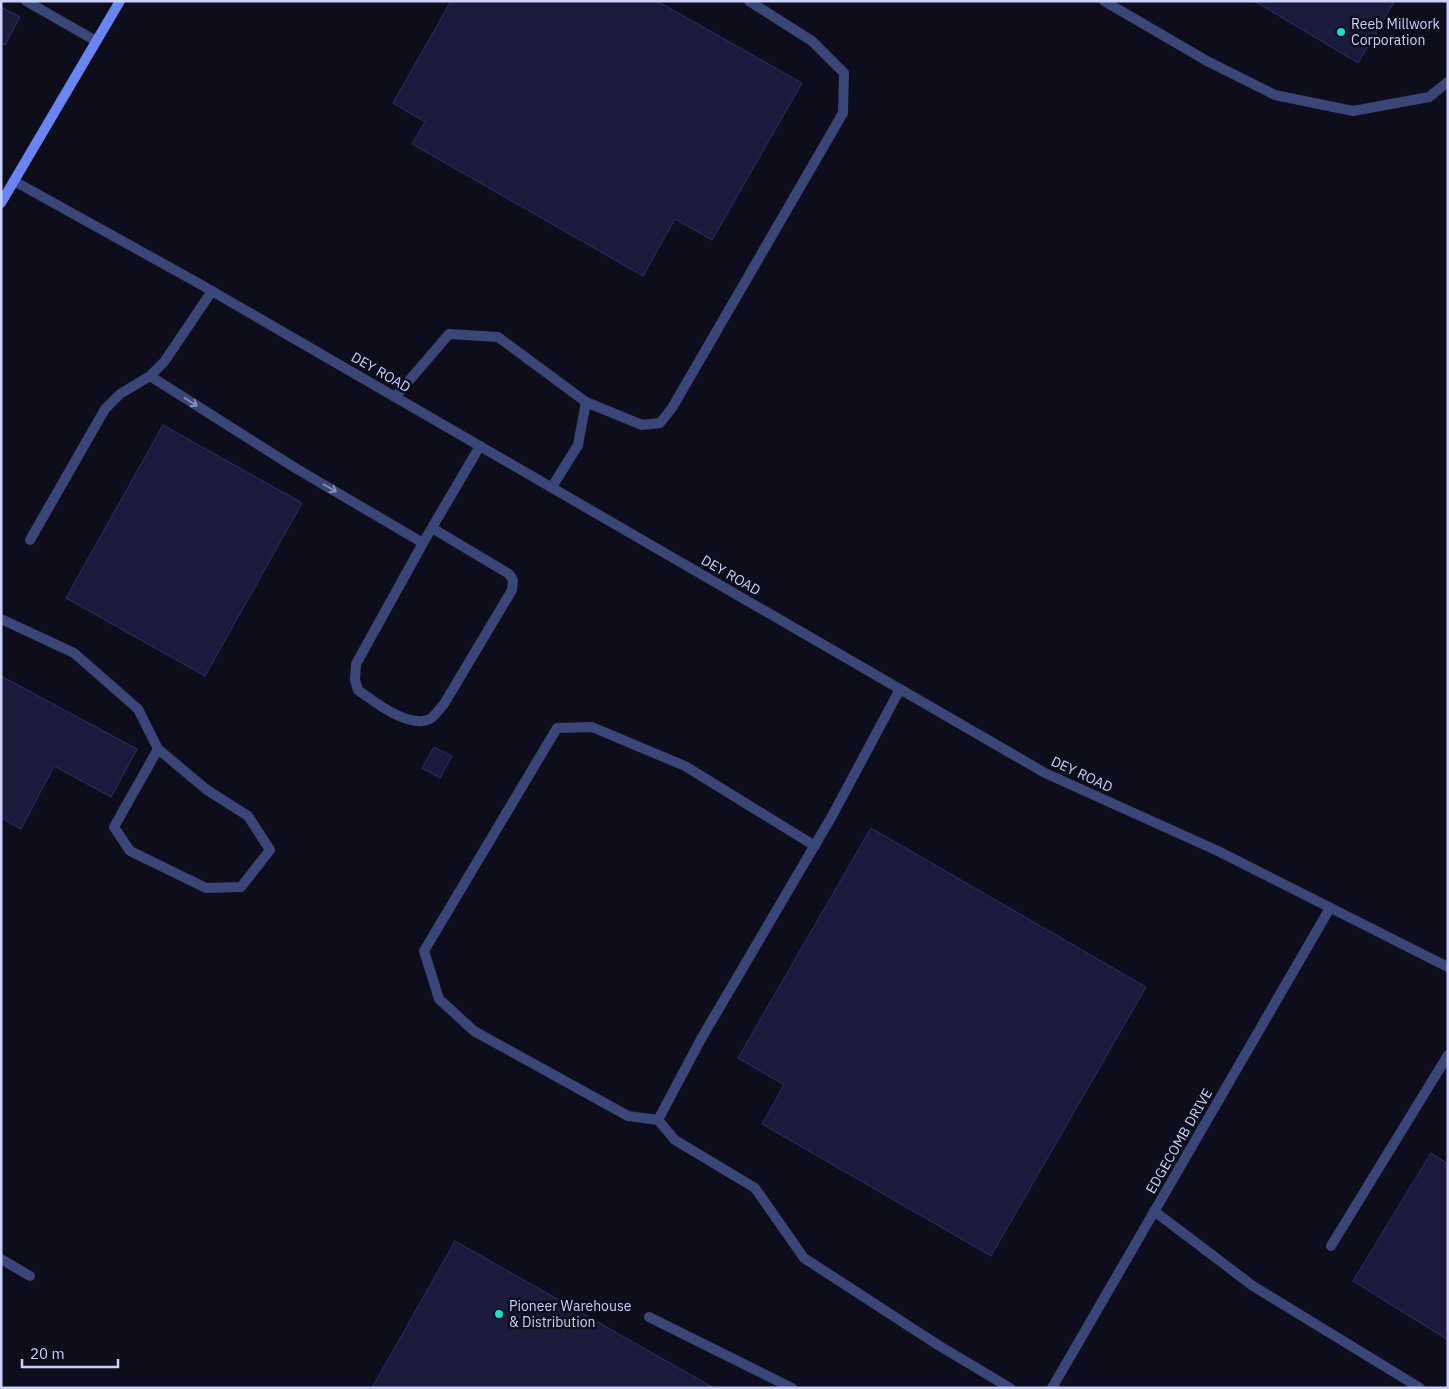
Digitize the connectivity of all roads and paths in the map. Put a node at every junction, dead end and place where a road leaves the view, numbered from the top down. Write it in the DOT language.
graph roads {
  1 [pos="26,1"];
  2 [pos="120,1"];
  3 [pos="749,1"];
  4 [pos="1104,1"];
  5 [pos="96,42"];
  6 [pos="1448,82"];
  7 [pos="14,181"];
  8 [pos="1,203"];
  9 [pos="212,291"];
  10 [pos="150,376"];
  11 [pos="395,397"];
  12 [pos="586,402"];
  13 [pos="480,446"];
  14 [pos="552,488"];
  15 [pos="432,528"];
  16 [pos="30,540"];
  17 [pos="423,543"];
  18 [pos="1,619"];
  19 [pos="900,689"];
  20 [pos="158,749"];
  21 [pos="814,846"];
  22 [pos="1330,908"];
  23 [pos="1448,967"];
  24 [pos="1448,1055"];
  25 [pos="658,1120"];
  26 [pos="1154,1211"];
  27 [pos="1331,1246"];
  28 [pos="1,1260"];
  29 [pos="30,1276"];
  30 [pos="649,1317"];
  31 [pos="792,1388"];
  32 [pos="1010,1388"];
  33 [pos="1052,1388"];
  34 [pos="1420,1388"];
  1 -- 5 [label="street"];
  2 -- 5 [label="main road"];
  3 -- 12 [label="street"];
  4 -- 6 [label="street"];
  5 -- 7 [label="main road"];
  7 -- 8 [label="main road"];
  7 -- 9 [label="street, DEY ROAD"];
  9 -- 10 [label="street"];
  9 -- 11 [label="street, DEY ROAD"];
  10 -- 16 [label="street"];
  10 -- 17 [label="street, one-way"];
  11 -- 12 [label="street"];
  11 -- 13 [label="street, DEY ROAD"];
  12 -- 14 [label="street"];
  13 -- 14 [label="street, DEY ROAD"];
  13 -- 15 [label="street"];
  14 -- 19 [label="street, DEY ROAD"];
  15 -- 17 [label="street"];
  15 -- 17 [label="street"];
  18 -- 20 [label="street"];
  19 -- 21 [label="street"];
  19 -- 22 [label="street, DEY ROAD"];
  20 -- 20 [label="street"];
  21 -- 25 [label="street"];
  21 -- 25 [label="street"];
  22 -- 23 [label="street, DEY ROAD"];
  22 -- 26 [label="street, EDGECOMB DRIVE"];
  24 -- 27 [label="street"];
  25 -- 32 [label="street"];
  26 -- 33 [label="street, EDGECOMB DRIVE"];
  26 -- 34 [label="street"];
  28 -- 29 [label="street"];
  30 -- 31 [label="street"];
}
